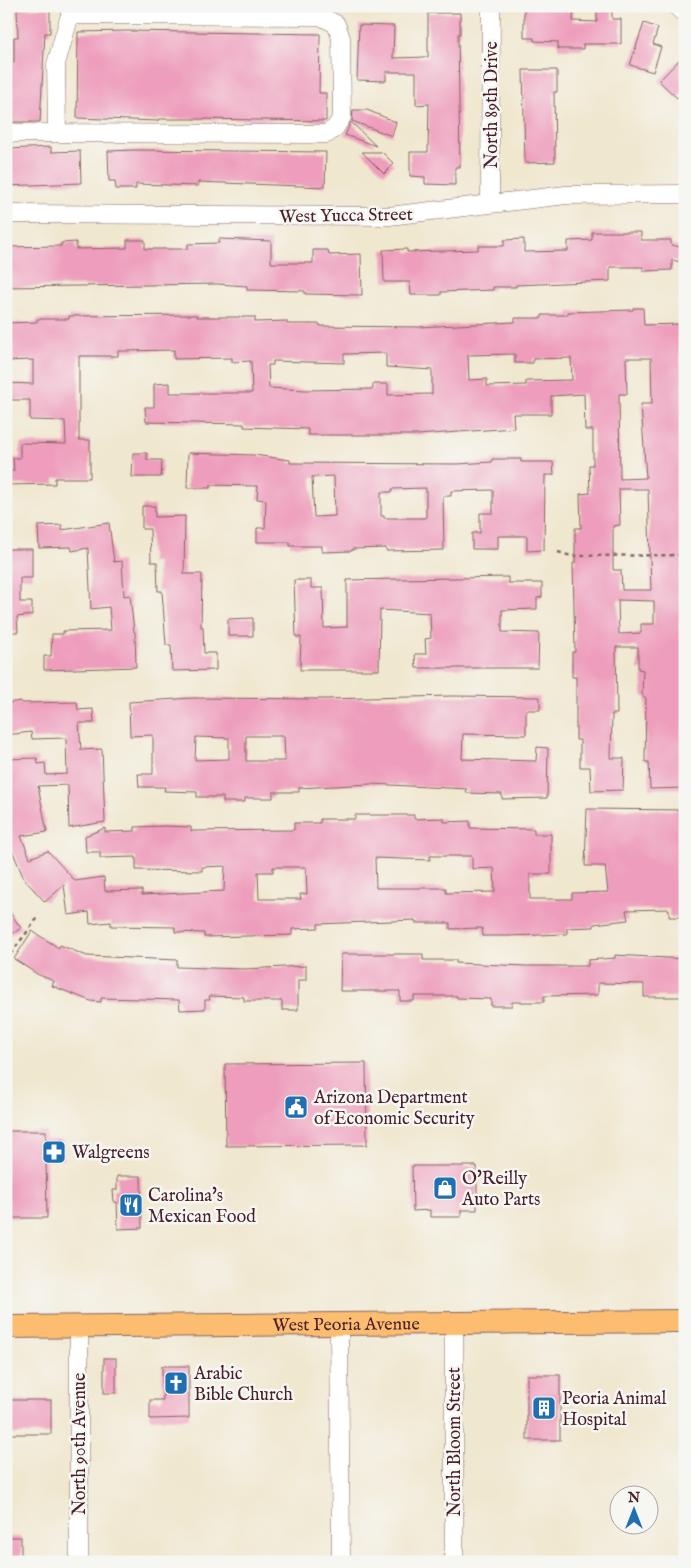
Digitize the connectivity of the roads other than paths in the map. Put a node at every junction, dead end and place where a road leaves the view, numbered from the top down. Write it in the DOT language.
graph roads {
  1 [pos="492,6"];
  2 [pos="676,6"];
  3 [pos="71,11"];
  4 [pos="685,14"];
  5 [pos="57,131"];
  6 [pos="6,132"];
  7 [pos="685,194"];
  8 [pos="490,203"];
  9 [pos="6,214"];
  10 [pos="685,1321"];
  11 [pos="339,1323"];
  12 [pos="454,1323"];
  13 [pos="79,1326"];
  14 [pos="6,1327"];
  15 [pos="79,1562"];
  16 [pos="341,1562"];
  17 [pos="454,1562"];
  1 -- 8 [label="street, North 89th Drive"];
  2 -- 4 [label="street"];
  3 -- 5 [label="street"];
  3 -- 5 [label="street"];
  5 -- 6 [label="street"];
  7 -- 8 [label="street, West Yucca Street"];
  8 -- 9 [label="street, West Yucca Street"];
  10 -- 12 [label="main road, West Peoria Avenue"];
  11 -- 12 [label="main road, West Peoria Avenue"];
  11 -- 13 [label="main road, West Peoria Avenue"];
  11 -- 16 [label="street"];
  12 -- 17 [label="street, North Bloom Street"];
  13 -- 14 [label="main road, West Peoria Avenue"];
  13 -- 15 [label="street, North 90th Avenue"];
}
